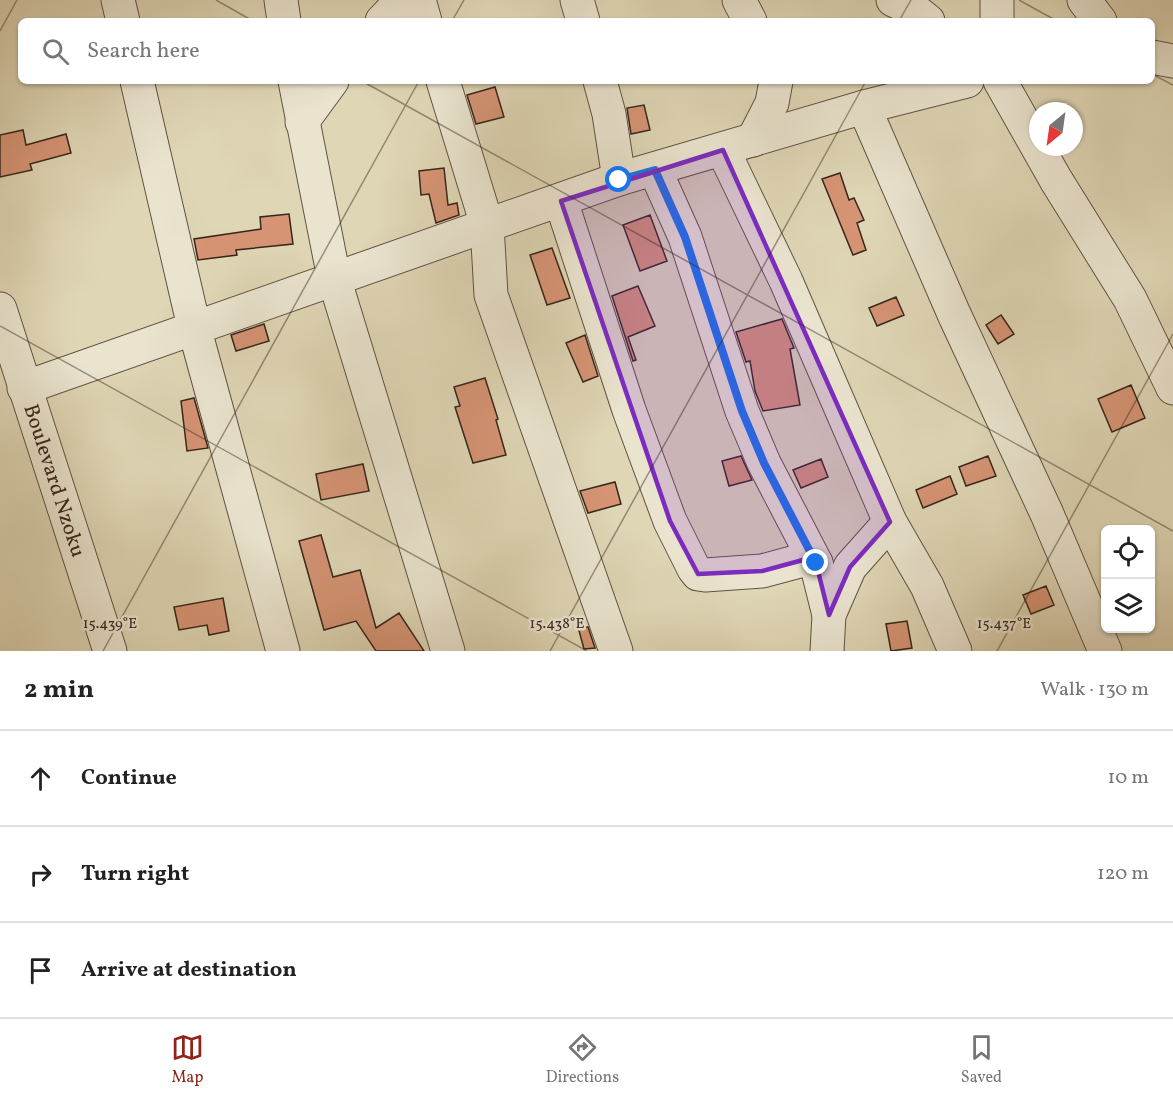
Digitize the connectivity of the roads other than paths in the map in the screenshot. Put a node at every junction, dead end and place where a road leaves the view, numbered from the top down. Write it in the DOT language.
graph roads {
  1 [pos="118,0"];
  2 [pos="281,0"];
  3 [pos="402,0"];
  4 [pos="419,0"];
  5 [pos="577,0"];
  6 [pos="739,0"];
  7 [pos="893,0"];
  8 [pos="997,0"];
  9 [pos="1084,0"];
  10 [pos="122,18"];
  11 [pos="284,18"];
  12 [pos="384,18"];
  13 [pos="424,18"];
  14 [pos="582,18"];
  15 [pos="748,18"];
  16 [pos="924,18"];
  17 [pos="997,18"];
  18 [pos="1098,18"];
  19 [pos="1155,58"];
  20 [pos="1173,61"];
  21 [pos="138,84"];
  22 [pos="296,84"];
  23 [pos="330,84"];
  24 [pos="444,84"];
  25 [pos="601,84"];
  26 [pos="775,84"];
  27 [pos="955,84"];
  28 [pos="1002,84"];
  29 [pos="864,107"];
  30 [pos="302,122"];
  31 [pos="738,145"];
  32 [pos="655,170"];
  33 [pos="619,180"];
  34 [pos="561,201"];
  35 [pos="487,225"];
  36 [pos="334,278"];
  37 [pos="0,309"];
  38 [pos="194,327"];
  39 [pos="24,388"];
  40 [pos="1173,388"];
  41 [pos="891,522"];
  42 [pos="816,563"];
  43 [pos="829,615"];
  44 [pos="110,651"];
  45 [pos="283,651"];
  46 [pos="448,651"];
  47 [pos="616,651"];
  48 [pos="828,651"];
  49 [pos="955,651"];
  50 [pos="1105,651"];
  1 -- 10 [label="street"];
  2 -- 11 [label="street"];
  3 -- 12 [label="street"];
  4 -- 13 [label="street"];
  5 -- 14 [label="street"];
  6 -- 15 [label="street"];
  7 -- 16 [label="street"];
  8 -- 17 [label="street"];
  9 -- 18 [label="street"];
  19 -- 20 [label="street"];
  21 -- 38 [label="street"];
  22 -- 30 [label="street"];
  23 -- 30 [label="street"];
  24 -- 35 [label="street"];
  25 -- 33 [label="street"];
  26 -- 31 [label="street"];
  27 -- 29 [label="street"];
  28 -- 40 [label="street"];
  29 -- 31 [label="street"];
  29 -- 50 [label="street"];
  30 -- 36 [label="street"];
  31 -- 32 [label="street"];
  31 -- 41 [label="street"];
  32 -- 33 [label="street"];
  32 -- 42 [label="street"];
  33 -- 34 [label="street"];
  34 -- 35 [label="street"];
  34 -- 42 [label="street"];
  35 -- 36 [label="street"];
  35 -- 47 [label="street"];
  36 -- 38 [label="street"];
  36 -- 46 [label="street"];
  37 -- 39 [label="street, Boulevard Nzoku"];
  38 -- 39 [label="street"];
  38 -- 45 [label="street"];
  39 -- 44 [label="street, Boulevard Nzoku"];
  41 -- 43 [label="street"];
  41 -- 49 [label="street"];
  42 -- 43 [label="street"];
  43 -- 48 [label="street"];
}
